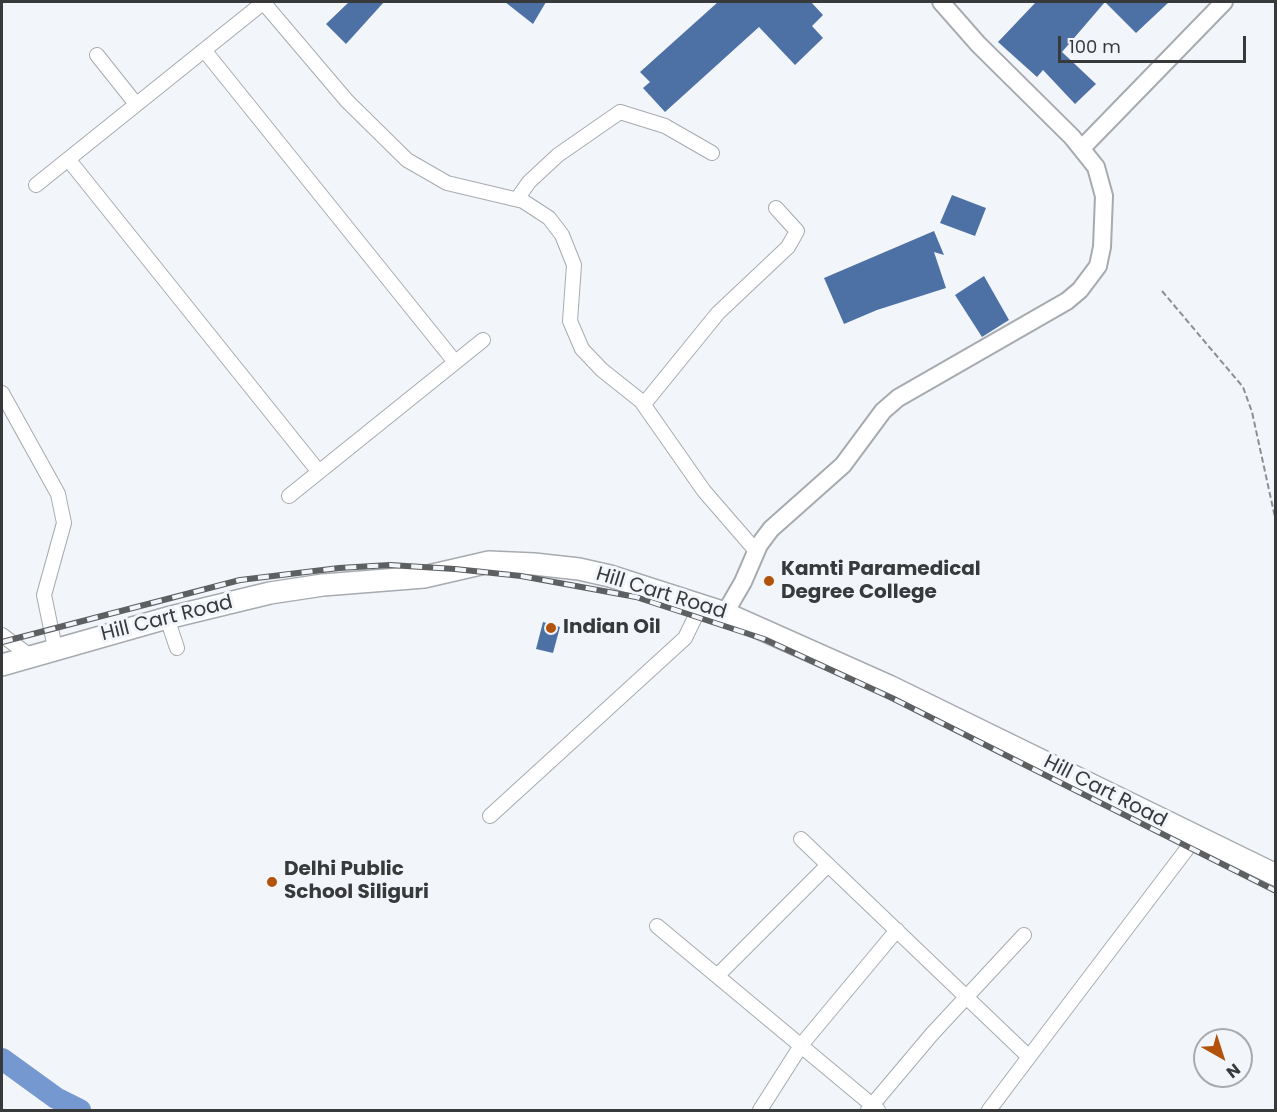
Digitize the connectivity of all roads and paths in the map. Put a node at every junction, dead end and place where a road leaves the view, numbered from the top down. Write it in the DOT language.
graph roads {
  1 [pos="264,2"];
  2 [pos="941,2"];
  3 [pos="1224,2"];
  4 [pos="204,50"];
  5 [pos="97,55"];
  6 [pos="136,104"];
  7 [pos="1082,148"];
  8 [pos="712,153"];
  9 [pos="68,159"];
  10 [pos="36,185"];
  11 [pos="517,199"];
  12 [pos="776,208"];
  13 [pos="1162,291"];
  14 [pos="483,340"];
  15 [pos="455,362"];
  16 [pos="2,393"];
  17 [pos="644,404"];
  18 [pos="319,472"];
  19 [pos="289,496"];
  20 [pos="1275,522"];
  21 [pos="756,551"];
  22 [pos="701,605"];
  23 [pos="725,613"];
  24 [pos="167,618"];
  25 [pos="2,634"];
  26 [pos="55,648"];
  27 [pos="177,648"];
  28 [pos="30,656"];
  29 [pos="2,665"];
  30 [pos="490,816"];
  31 [pos="1196,837"];
  32 [pos="801,838"];
  33 [pos="828,865"];
  34 [pos="1275,875"];
  35 [pos="657,926"];
  36 [pos="897,930"];
  37 [pos="1024,935"];
  38 [pos="717,976"];
  39 [pos="967,997"];
  40 [pos="802,1044"];
  41 [pos="1029,1057"];
  42 [pos="873,1109"];
  43 [pos="760,1110"];
  44 [pos="989,1110"];
  1 -- 4 [label="street"];
  1 -- 11 [label="street"];
  2 -- 7 [label="street"];
  3 -- 7 [label="street"];
  4 -- 6 [label="street"];
  4 -- 15 [label="street"];
  5 -- 6 [label="street"];
  6 -- 9 [label="street"];
  7 -- 21 [label="street"];
  8 -- 11 [label="street"];
  9 -- 10 [label="street"];
  9 -- 18 [label="street"];
  11 -- 17 [label="street"];
  12 -- 17 [label="street"];
  13 -- 20 [label="path"];
  14 -- 15 [label="street"];
  15 -- 18 [label="street"];
  16 -- 26 [label="street"];
  17 -- 21 [label="street"];
  18 -- 19 [label="street"];
  21 -- 23 [label="street"];
  22 -- 23 [label="highway, Hill Cart Road"];
  22 -- 24 [label="highway, Hill Cart Road"];
  22 -- 30 [label="street"];
  23 -- 31 [label="highway, Hill Cart Road"];
  24 -- 26 [label="highway, Hill Cart Road"];
  24 -- 27 [label="street"];
  25 -- 28 [label="street"];
  26 -- 28 [label="highway, Hill Cart Road"];
  28 -- 29 [label="highway, Hill Cart Road"];
  31 -- 34 [label="highway, Hill Cart Road"];
  31 -- 41 [label="street"];
  32 -- 33 [label="street"];
  33 -- 36 [label="street"];
  33 -- 38 [label="street"];
  35 -- 38 [label="street"];
  36 -- 39 [label="street"];
  36 -- 40 [label="street"];
  37 -- 39 [label="street"];
  38 -- 40 [label="street"];
  39 -- 41 [label="street"];
  39 -- 42 [label="street"];
  40 -- 42 [label="street"];
  40 -- 43 [label="street"];
  41 -- 44 [label="street"];
}
